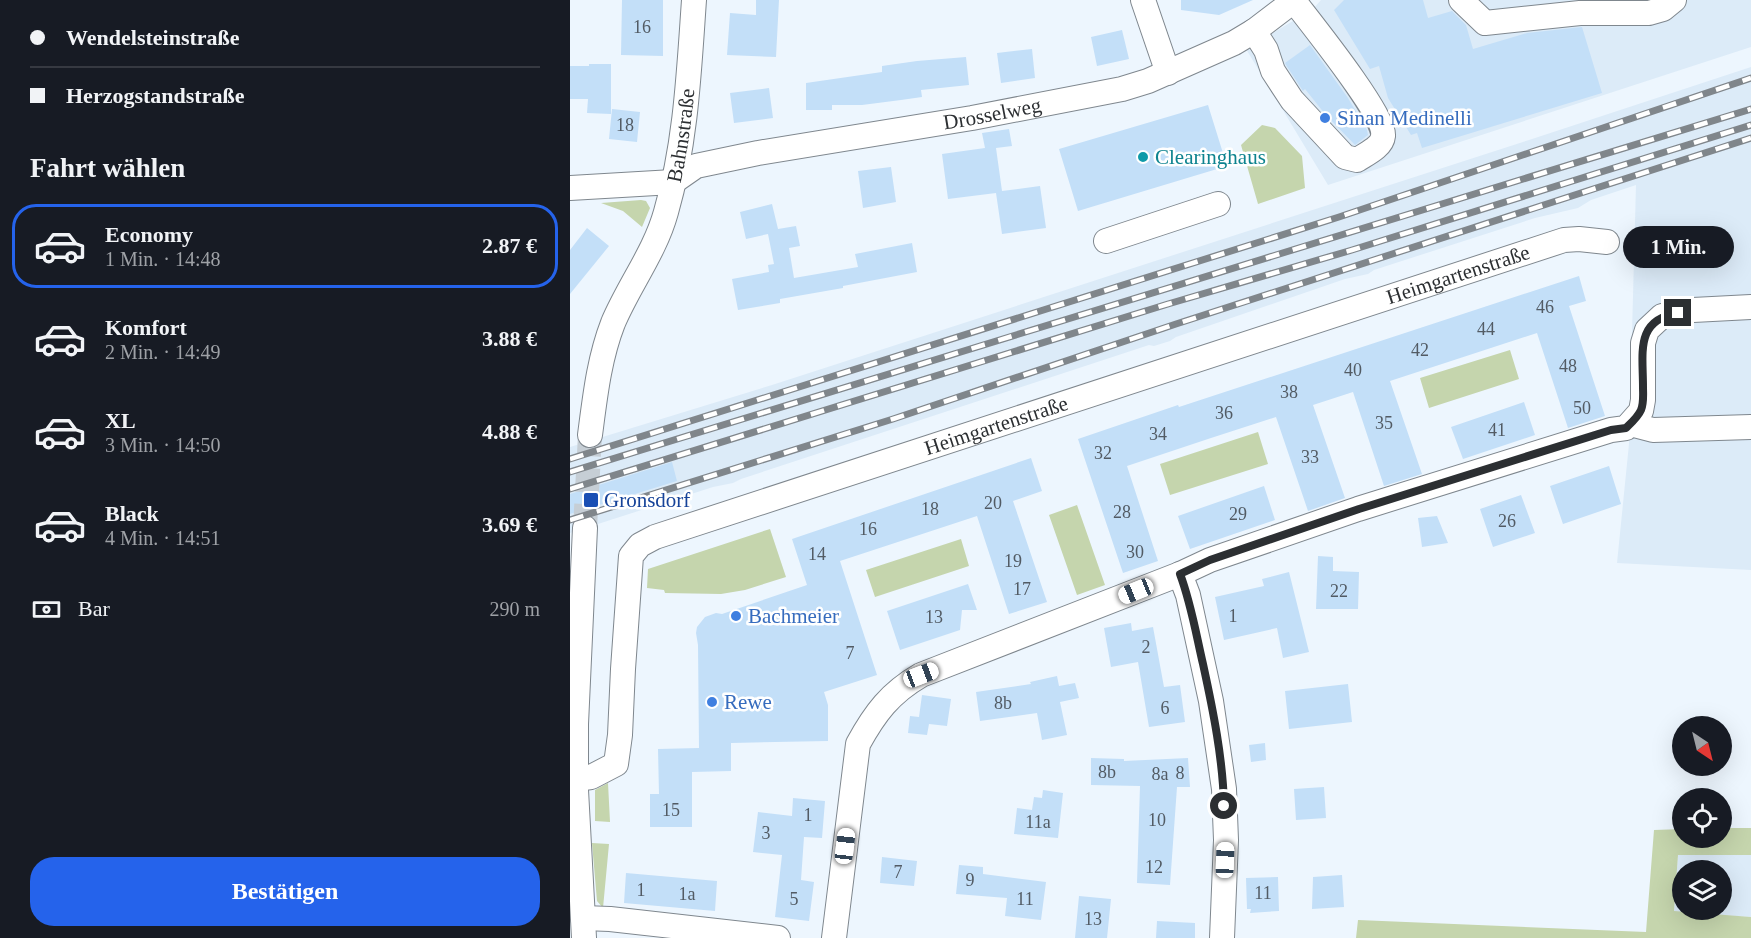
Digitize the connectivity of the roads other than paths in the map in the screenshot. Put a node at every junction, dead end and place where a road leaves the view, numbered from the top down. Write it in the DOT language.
graph roads {
  1 [pos="694,0"];
  2 [pos="1143,0"];
  3 [pos="1295,0"];
  4 [pos="1461,0"];
  5 [pos="1674,0"];
  6 [pos="1254,31"];
  7 [pos="1168,73"];
  8 [pos="673,182"];
  9 [pos="570,188"];
  10 [pos="1218,204"];
  11 [pos="1106,241"];
  12 [pos="1607,242"];
  13 [pos="1751,306"];
  14 [pos="1630,424"];
  15 [pos="1751,427"];
  16 [pos="590,435"];
  17 [pos="585,528"];
  18 [pos="1180,574"];
  19 [pos="576,779"];
  20 [pos="584,928"];
  21 [pos="778,938"];
  22 [pos="834,938"];
  23 [pos="1222,938"];
  1 -- 8 [label="street, Bahnstraße"];
  2 -- 7 [label="street"];
  3 -- 6 [label="street, Drosselweg"];
  3 -- 6 [label="street"];
  4 -- 5 [label="street"];
  6 -- 7 [label="street, Drosselweg"];
  7 -- 8 [label="street, Drosselweg"];
  8 -- 9 [label="street"];
  8 -- 16 [label="street, Bahnstraße"];
  10 -- 11 [label="street"];
  12 -- 19 [label="street, Heimgartenstraße"];
  13 -- 14 [label="street"];
  14 -- 15 [label="street"];
  14 -- 18 [label="street"];
  17 -- 19 [label="street"];
  18 -- 22 [label="street"];
  18 -- 23 [label="street"];
  19 -- 20 [label="street"];
  20 -- 21 [label="street"];
}
